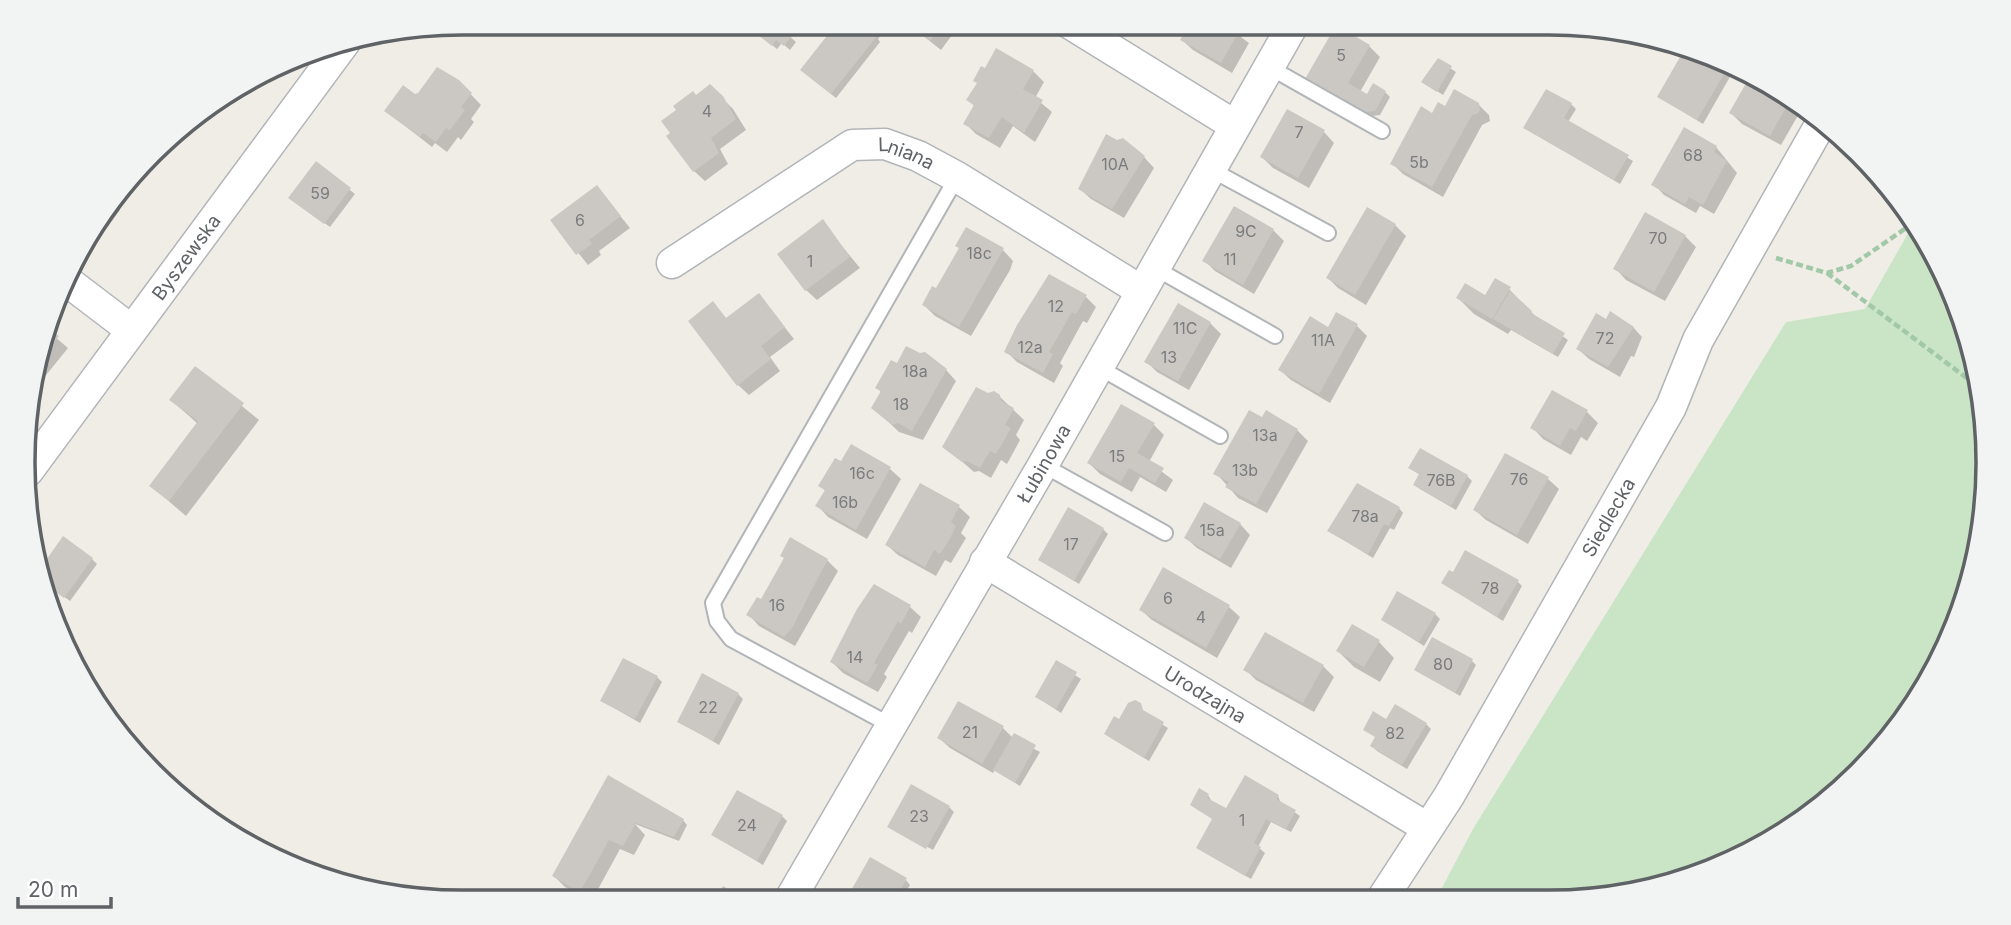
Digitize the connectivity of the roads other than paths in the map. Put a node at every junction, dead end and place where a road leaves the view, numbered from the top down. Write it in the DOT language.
graph roads {
  1 [pos="1088,35"];
  2 [pos="1287,35"];
  3 [pos="335,55"];
  4 [pos="1269,67"];
  5 [pos="1234,125"];
  6 [pos="1817,130"];
  7 [pos="1382,131"];
  8 [pos="1210,169"];
  9 [pos="957,177"];
  10 [pos="1328,233"];
  11 [pos="672,262"];
  12 [pos="1147,279"];
  13 [pos="74,286"];
  14 [pos="130,329"];
  15 [pos="1275,336"];
  16 [pos="1098,367"];
  17 [pos="1220,436"];
  18 [pos="35,461"];
  19 [pos="1043,465"];
  20 [pos="1165,533"];
  21 [pos="985,562"];
  22 [pos="892,726"];
  23 [pos="1426,827"];
  24 [pos="795,890"];
  25 [pos="1388,890"];
  1 -- 5 [label="street"];
  2 -- 4 [label="street, Łubinowa"];
  3 -- 14 [label="street, Byszewska"];
  4 -- 5 [label="street, Łubinowa"];
  4 -- 7 [label="lane"];
  5 -- 8 [label="street, Łubinowa"];
  6 -- 23 [label="street, Siedlecka"];
  8 -- 10 [label="lane"];
  8 -- 12 [label="street, Łubinowa"];
  9 -- 11 [label="street, Lniana"];
  9 -- 12 [label="street, Lniana"];
  9 -- 22 [label="lane"];
  12 -- 15 [label="lane"];
  12 -- 16 [label="street, Łubinowa"];
  13 -- 14 [label="street"];
  14 -- 18 [label="street, Byszewska"];
  16 -- 17 [label="lane"];
  16 -- 19 [label="street, Łubinowa"];
  19 -- 20 [label="lane"];
  19 -- 21 [label="street, Łubinowa"];
  21 -- 22 [label="street, Łubinowa"];
  21 -- 23 [label="street, Urodzajna"];
  22 -- 24 [label="street, Łubinowa"];
  23 -- 25 [label="street, Siedlecka"];
}
